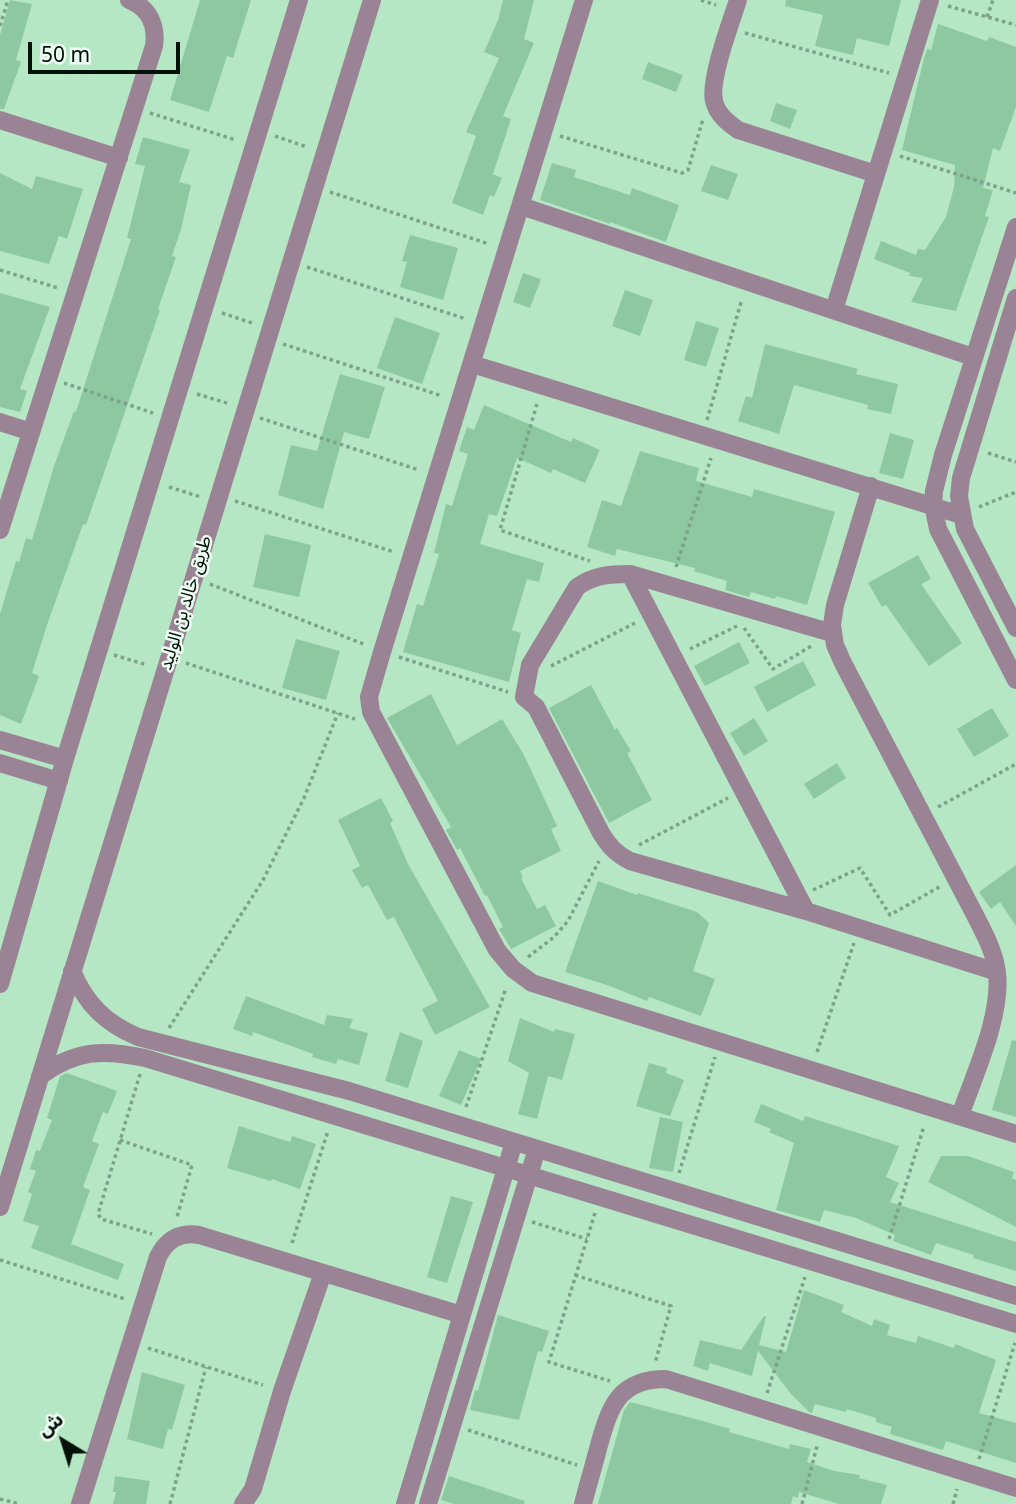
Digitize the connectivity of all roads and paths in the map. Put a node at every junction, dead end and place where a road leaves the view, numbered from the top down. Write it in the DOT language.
graph roads {
  1 [pos="8,0"];
  2 [pos="129,0"];
  3 [pos="299,0"];
  4 [pos="372,0"];
  5 [pos="584,0"];
  6 [pos="738,0"];
  7 [pos="992,0"];
  8 [pos="929,1"];
  9 [pos="987,17"];
  10 [pos="1016,25"];
  11 [pos="0,26"];
  12 [pos="730,28"];
  13 [pos="906,77"];
  14 [pos="713,81"];
  15 [pos="135,108"];
  16 [pos="0,120"];
  17 [pos="544,131"];
  18 [pos="257,138"];
  19 [pos="884,151"];
  20 [pos="325,153"];
  21 [pos="119,158"];
  22 [pos="876,174"];
  23 [pos="314,187"];
  24 [pos="1016,193"];
  25 [pos="521,206"];
  26 [pos="1016,227"];
  27 [pos="507,250"];
  28 [pos="291,262"];
  29 [pos="0,270"];
  30 [pos="747,281"];
  31 [pos="76,293"];
  32 [pos="1016,298"];
  33 [pos="204,307"];
  34 [pos="834,310"];
  35 [pos="484,325"];
  36 [pos="268,334"];
  37 [pos="973,357"];
  38 [pos="472,364"];
  39 [pos="48,378"];
  40 [pos="543,385"];
  41 [pos="178,388"];
  42 [pos="461,402"];
  43 [pos="245,411"];
  44 [pos="169,419"];
  45 [pos="0,422"];
  46 [pos="31,432"];
  47 [pos="710,437"];
  48 [pos="970,447"];
  49 [pos="1016,462"];
  50 [pos="438,476"];
  51 [pos="150,481"];
  52 [pos="871,486"];
  53 [pos="1016,492"];
  54 [pos="218,499"];
  55 [pos="933,505"];
  56 [pos="961,515"];
  57 [pos="0,530"];
  58 [pos="413,558"];
  59 [pos="592,561"];
  60 [pos="630,574"];
  61 [pos="194,578"];
  62 [pos="670,586"];
  63 [pos="651,615"];
  64 [pos="1016,628"];
  65 [pos="832,633"];
  66 [pos="98,651"];
  67 [pos="382,652"];
  68 [pos="674,658"];
  69 [pos="167,664"];
  70 [pos="528,678"];
  71 [pos="1016,680"];
  72 [pos="524,697"];
  73 [pos="338,713"];
  74 [pos="377,726"];
  75 [pos="0,740"];
  76 [pos="65,759"];
  77 [pos="0,763"];
  78 [pos="1016,764"];
  79 [pos="59,781"];
  80 [pos="743,790"];
  81 [pos="923,816"];
  82 [pos="619,855"];
  83 [pos="956,877"];
  84 [pos="803,904"];
  85 [pos="859,928"];
  86 [pos="72,971"];
  87 [pos="997,972"];
  88 [pos="0,984"];
  89 [pos="160,1042"];
  90 [pos="720,1042"];
  91 [pos="145,1058"];
  92 [pos="811,1070"];
  93 [pos="40,1076"];
  94 [pos="929,1107"];
  95 [pos="332,1115"];
  96 [pos="960,1116"];
  97 [pos="1016,1133"];
  98 [pos="120,1140"];
  99 [pos="514,1142"];
  100 [pos="537,1149"];
  101 [pos="506,1169"];
  102 [pos="528,1176"];
  103 [pos="674,1191"];
  104 [pos="599,1198"];
  105 [pos="0,1207"];
  106 [pos="516,1216"];
  107 [pos="586,1239"];
  108 [pos="170,1240"];
  109 [pos="884,1256"];
  110 [pos="0,1260"];
  111 [pos="286,1262"];
  112 [pos="810,1262"];
  113 [pos="323,1273"];
  114 [pos="575,1275"];
  115 [pos="1016,1296"];
  116 [pos="142,1305"];
  117 [pos="462,1315"];
  118 [pos="1016,1324"];
  119 [pos="1016,1340"];
  120 [pos="131,1343"];
  121 [pos="206,1367"];
  122 [pos="651,1379"];
  123 [pos="629,1388"];
  124 [pos="282,1391"];
  125 [pos="762,1408"];
  126 [pos="452,1426"];
  127 [pos="822,1427"];
  128 [pos="592,1470"];
  129 [pos="974,1474"];
  130 [pos="1016,1488"];
  131 [pos="0,1499"];
  132 [pos="19,1504"];
  133 [pos="80,1504"];
  134 [pos="170,1504"];
  135 [pos="243,1504"];
  136 [pos="405,1504"];
  137 [pos="428,1504"];
  138 [pos="583,1504"];
  139 [pos="802,1504"];
  1 -- 11 [label="path"];
  2 -- 15 [label="street"];
  3 -- 18 [label="street"];
  4 -- 20 [label="street, طريق خالد بن الوليد"];
  5 -- 17 [label="street"];
  6 -- 12 [label="street"];
  7 -- 9 [label="path"];
  8 -- 9 [label="path"];
  8 -- 13 [label="street"];
  9 -- 10 [label="path"];
  12 -- 13 [label="path"];
  12 -- 14 [label="street"];
  13 -- 19 [label="street"];
  14 -- 17 [label="path"];
  14 -- 22 [label="street"];
  15 -- 18 [label="path"];
  15 -- 21 [label="street"];
  16 -- 21 [label="street"];
  17 -- 25 [label="street"];
  18 -- 20 [label="path"];
  18 -- 33 [label="street"];
  19 -- 22 [label="street"];
  19 -- 24 [label="path"];
  20 -- 23 [label="street, طريق خالد بن الوليد"];
  21 -- 31 [label="street"];
  22 -- 34 [label="street"];
  23 -- 27 [label="path"];
  23 -- 28 [label="street, طريق خالد بن الوليد"];
  25 -- 27 [label="street"];
  25 -- 30 [label="street"];
  26 -- 37 [label="street"];
  27 -- 35 [label="street"];
  28 -- 35 [label="path"];
  28 -- 36 [label="street, طريق خالد بن الوليد"];
  29 -- 31 [label="path"];
  30 -- 34 [label="street"];
  30 -- 47 [label="path"];
  31 -- 39 [label="street"];
  32 -- 48 [label="street"];
  33 -- 36 [label="path"];
  33 -- 41 [label="street"];
  34 -- 37 [label="street"];
  35 -- 38 [label="street"];
  36 -- 42 [label="path"];
  36 -- 43 [label="street, طريق خالد بن الوليد"];
  37 -- 55 [label="street"];
  38 -- 40 [label="street"];
  38 -- 42 [label="street"];
  39 -- 44 [label="path"];
  39 -- 46 [label="street"];
  40 -- 47 [label="street"];
  40 -- 59 [label="path"];
  41 -- 43 [label="path"];
  41 -- 44 [label="street"];
  42 -- 50 [label="street"];
  43 -- 50 [label="path"];
  43 -- 54 [label="street, طريق خالد بن الوليد"];
  44 -- 51 [label="street"];
  45 -- 46 [label="street"];
  46 -- 57 [label="street"];
  47 -- 52 [label="street"];
  47 -- 62 [label="path"];
  48 -- 49 [label="path"];
  48 -- 56 [label="street"];
  50 -- 58 [label="street"];
  51 -- 54 [label="path"];
  51 -- 66 [label="street"];
  52 -- 55 [label="street"];
  52 -- 65 [label="street"];
  53 -- 56 [label="path"];
  54 -- 58 [label="path"];
  54 -- 61 [label="street, طريق خالد بن الوليد"];
  55 -- 56 [label="street"];
  55 -- 71 [label="street"];
  56 -- 64 [label="street"];
  58 -- 67 [label="street"];
  60 -- 62 [label="street"];
  60 -- 63 [label="street"];
  60 -- 70 [label="street"];
  61 -- 67 [label="path"];
  61 -- 69 [label="street, طريق خالد بن الوليد"];
  62 -- 65 [label="street"];
  63 -- 68 [label="street"];
  63 -- 70 [label="path"];
  65 -- 68 [label="path"];
  65 -- 81 [label="street"];
  66 -- 69 [label="path"];
  66 -- 76 [label="street"];
  67 -- 72 [label="path"];
  67 -- 74 [label="street"];
  68 -- 80 [label="street"];
  69 -- 73 [label="path"];
  69 -- 86 [label="street, طريق خالد بن الوليد"];
  70 -- 72 [label="street"];
  72 -- 82 [label="street"];
  73 -- 74 [label="path"];
  73 -- 89 [label="path"];
  74 -- 90 [label="street"];
  75 -- 76 [label="street"];
  76 -- 79 [label="street"];
  77 -- 79 [label="street"];
  78 -- 81 [label="path"];
  79 -- 88 [label="street"];
  80 -- 82 [label="path"];
  80 -- 84 [label="street"];
  81 -- 83 [label="street"];
  82 -- 84 [label="street"];
  83 -- 84 [label="path"];
  83 -- 87 [label="street"];
  84 -- 85 [label="street"];
  85 -- 87 [label="street"];
  85 -- 92 [label="path"];
  86 -- 89 [label="street"];
  86 -- 93 [label="street, طريق خالد بن الوليد"];
  87 -- 96 [label="street"];
  89 -- 99 [label="street"];
  90 -- 92 [label="street"];
  90 -- 103 [label="path"];
  91 -- 93 [label="street"];
  91 -- 95 [label="street"];
  91 -- 98 [label="path"];
  92 -- 94 [label="street"];
  93 -- 105 [label="street, طريق خالد بن الوليد"];
  94 -- 96 [label="street"];
  94 -- 109 [label="path"];
  95 -- 101 [label="street"];
  95 -- 111 [label="path"];
  96 -- 97 [label="street"];
  98 -- 108 [label="path"];
  98 -- 108 [label="path"];
  99 -- 100 [label="street"];
  99 -- 101 [label="street"];
  100 -- 102 [label="street"];
  100 -- 103 [label="street"];
  101 -- 102 [label="street"];
  101 -- 117 [label="street"];
  102 -- 104 [label="street"];
  102 -- 106 [label="street"];
  103 -- 109 [label="street"];
  104 -- 107 [label="path"];
  104 -- 112 [label="street"];
  106 -- 107 [label="path"];
  106 -- 126 [label="street"];
  107 -- 114 [label="path"];
  108 -- 111 [label="street"];
  108 -- 116 [label="street"];
  109 -- 115 [label="street"];
  110 -- 116 [label="path"];
  111 -- 113 [label="street"];
  112 -- 118 [label="street"];
  112 -- 125 [label="path"];
  113 -- 117 [label="street"];
  113 -- 124 [label="street"];
  114 -- 122 [label="path"];
  114 -- 123 [label="path"];
  116 -- 120 [label="street"];
  117 -- 136 [label="street"];
  119 -- 129 [label="path"];
  120 -- 121 [label="path"];
  120 -- 133 [label="street"];
  121 -- 124 [label="path"];
  121 -- 134 [label="path"];
  122 -- 123 [label="street"];
  122 -- 125 [label="street"];
  123 -- 128 [label="street"];
  124 -- 135 [label="street"];
  125 -- 127 [label="street"];
  126 -- 128 [label="path"];
  126 -- 137 [label="street"];
  127 -- 129 [label="street"];
  127 -- 139 [label="path"];
  128 -- 138 [label="street"];
  129 -- 130 [label="street"];
  131 -- 132 [label="path"];
}
